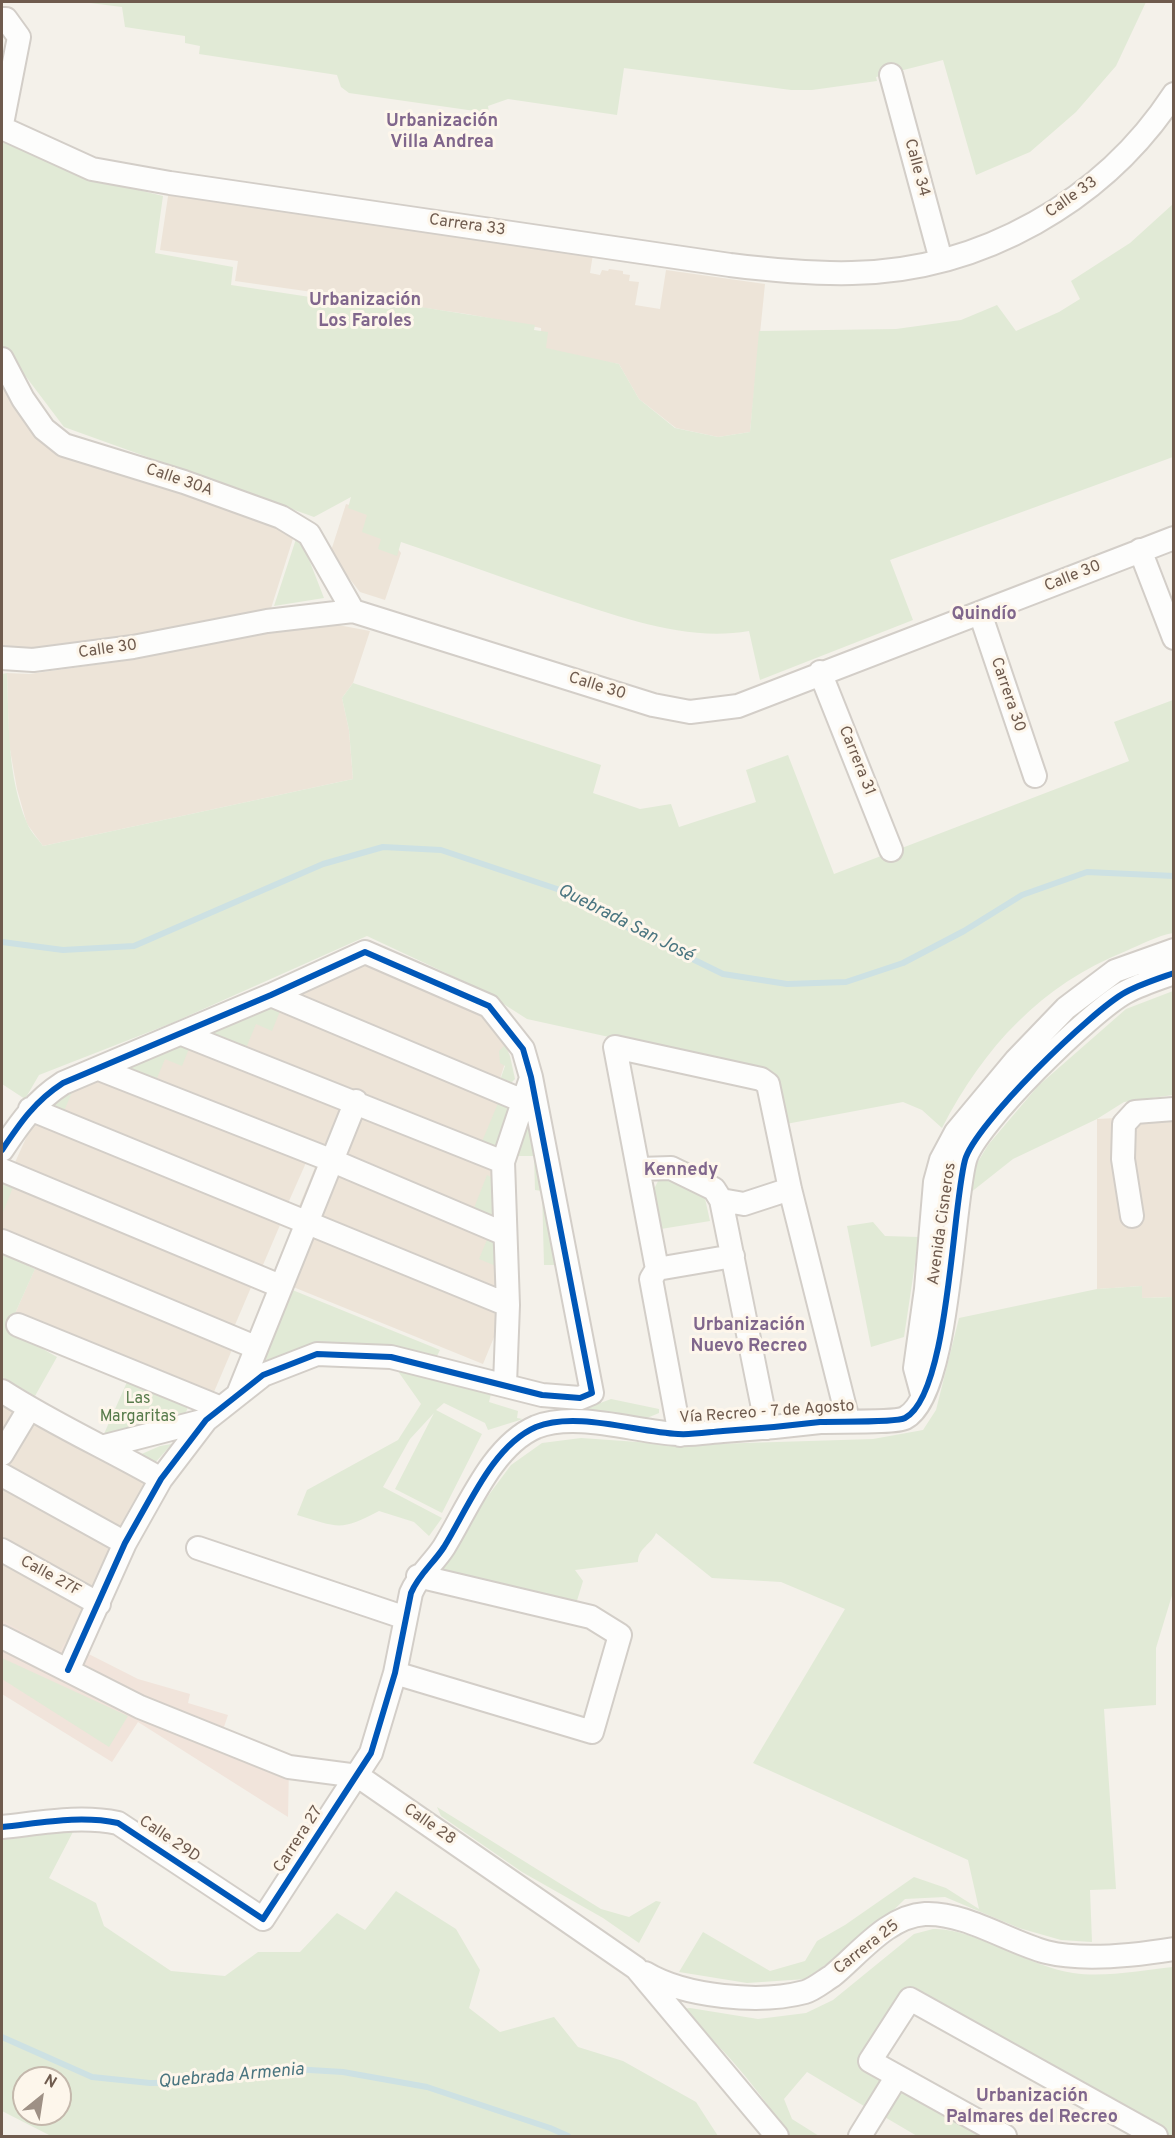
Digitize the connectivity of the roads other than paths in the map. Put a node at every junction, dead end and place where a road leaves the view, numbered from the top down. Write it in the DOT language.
graph roads {
  1 [pos="4,19"];
  2 [pos="891,75"];
  3 [pos="1173,94"];
  4 [pos="2,126"];
  5 [pos="941,260"];
  6 [pos="2,359"];
  7 [pos="1173,538"];
  8 [pos="1140,550"];
  9 [pos="353,611"];
  10 [pos="980,614"];
  11 [pos="1173,638"];
  12 [pos="2,658"];
  13 [pos="820,672"];
  14 [pos="1035,776"];
  15 [pos="891,850"];
  16 [pos="1173,950"];
  17 [pos="1173,973"];
  18 [pos="271,995"];
  19 [pos="182,1034"];
  20 [pos="99,1069"];
  21 [pos="531,1077"];
  22 [pos="356,1101"];
  23 [pos="523,1101"];
  24 [pos="30,1109"];
  25 [pos="1173,1109"];
  26 [pos="2,1150"];
  27 [pos="333,1161"];
  28 [pos="503,1162"];
  29 [pos="639,1169"];
  30 [pos="2,1170"];
  31 [pos="790,1190"];
  32 [pos="721,1200"];
  33 [pos="1132,1216"];
  34 [pos="307,1224"];
  35 [pos="505,1234"];
  36 [pos="2,1241"];
  37 [pos="733,1256"];
  38 [pos="657,1269"];
  39 [pos="280,1286"];
  40 [pos="508,1305"];
  41 [pos="18,1325"];
  42 [pos="255,1347"];
  43 [pos="505,1384"];
  44 [pos="2,1391"];
  45 [pos="922,1394"];
  46 [pos="542,1395"];
  47 [pos="222,1408"];
  48 [pos="29,1409"];
  49 [pos="848,1420"];
  50 [pos="570,1421"];
  51 [pos="767,1428"];
  52 [pos="680,1435"];
  53 [pos="105,1446"];
  54 [pos="2,1454"];
  55 [pos="2,1475"];
  56 [pos="161,1479"];
  57 [pos="125,1544"];
  58 [pos="198,1548"];
  59 [pos="2,1550"];
  60 [pos="418,1576"];
  61 [pos="99,1604"];
  62 [pos="406,1618"];
  63 [pos="2,1637"];
  64 [pos="68,1670"];
  65 [pos="394,1673"];
  66 [pos="358,1776"];
  67 [pos="2,1827"];
  68 [pos="263,1919"];
  69 [pos="1173,1949"];
  70 [pos="636,1968"];
  71 [pos="897,2076"];
  72 [pos="777,2136"];
  73 [pos="860,2136"];
  74 [pos="1005,2136"];
  75 [pos="1156,2136"];
  1 -- 4 [label="street"];
  2 -- 5 [label="street, Calle 34"];
  3 -- 5 [label="street, Calle 33"];
  4 -- 5 [label="street, Carrera 33"];
  6 -- 9 [label="street, Calle 30A"];
  7 -- 8 [label="street, Calle 30"];
  8 -- 10 [label="street, Calle 30"];
  8 -- 11 [label="street"];
  9 -- 12 [label="street, Calle 30"];
  9 -- 13 [label="street, Calle 30"];
  10 -- 13 [label="street, Calle 30"];
  10 -- 14 [label="street, Carrera 30"];
  13 -- 15 [label="street, Carrera 31"];
  16 -- 45 [label="street, Avenida Cisneros"];
  17 -- 45 [label="street, Avenida Cisneros"];
  18 -- 19 [label="street"];
  18 -- 21 [label="street"];
  18 -- 23 [label="street"];
  19 -- 20 [label="street"];
  19 -- 22 [label="street"];
  20 -- 24 [label="street"];
  20 -- 27 [label="street"];
  21 -- 23 [label="street"];
  21 -- 46 [label="street"];
  22 -- 27 [label="street"];
  22 -- 28 [label="street"];
  23 -- 28 [label="street"];
  24 -- 26 [label="street"];
  24 -- 34 [label="street"];
  25 -- 33 [label="street"];
  27 -- 34 [label="street"];
  27 -- 35 [label="street"];
  28 -- 35 [label="street"];
  29 -- 31 [label="street"];
  29 -- 32 [label="street"];
  29 -- 38 [label="street"];
  30 -- 39 [label="street"];
  31 -- 32 [label="street"];
  31 -- 49 [label="street"];
  32 -- 37 [label="street"];
  34 -- 39 [label="street"];
  34 -- 40 [label="street"];
  35 -- 40 [label="street"];
  36 -- 42 [label="street"];
  37 -- 38 [label="street"];
  37 -- 51 [label="street"];
  38 -- 52 [label="street"];
  39 -- 42 [label="street"];
  40 -- 43 [label="street"];
  41 -- 47 [label="street"];
  42 -- 47 [label="street"];
  43 -- 46 [label="street"];
  43 -- 47 [label="street"];
  44 -- 48 [label="street"];
  45 -- 49 [label="street, Vía Recreo - 7 de Agosto"];
  46 -- 50 [label="street"];
  47 -- 53 [label="street"];
  47 -- 56 [label="street"];
  48 -- 53 [label="street"];
  48 -- 54 [label="street"];
  49 -- 51 [label="street, Vía Recreo - 7 de Agosto"];
  50 -- 52 [label="street, Vía Recreo - 7 de Agosto"];
  50 -- 60 [label="street, Vía Recreo - 7 de Agosto"];
  51 -- 52 [label="street, Vía Recreo - 7 de Agosto"];
  53 -- 56 [label="street"];
  55 -- 57 [label="street"];
  56 -- 57 [label="street"];
  57 -- 61 [label="street"];
  58 -- 62 [label="street"];
  59 -- 61 [label="street, Calle 27F"];
  60 -- 62 [label="street, Vía Recreo - 7 de Agosto"];
  60 -- 65 [label="street"];
  61 -- 64 [label="street"];
  62 -- 65 [label="street, Vía Recreo - 7 de Agosto"];
  63 -- 64 [label="street, Calle 28"];
  64 -- 66 [label="street, Calle 28"];
  65 -- 66 [label="street, Vía Recreo - 7 de Agosto"];
  66 -- 68 [label="street, Carrera 27"];
  66 -- 70 [label="street, Calle 28"];
  67 -- 68 [label="street, Calle 29D"];
  69 -- 70 [label="street, Carrera 25"];
  70 -- 72 [label="street, Calle 28"];
  71 -- 73 [label="street"];
  71 -- 74 [label="street"];
  71 -- 75 [label="street"];
}
